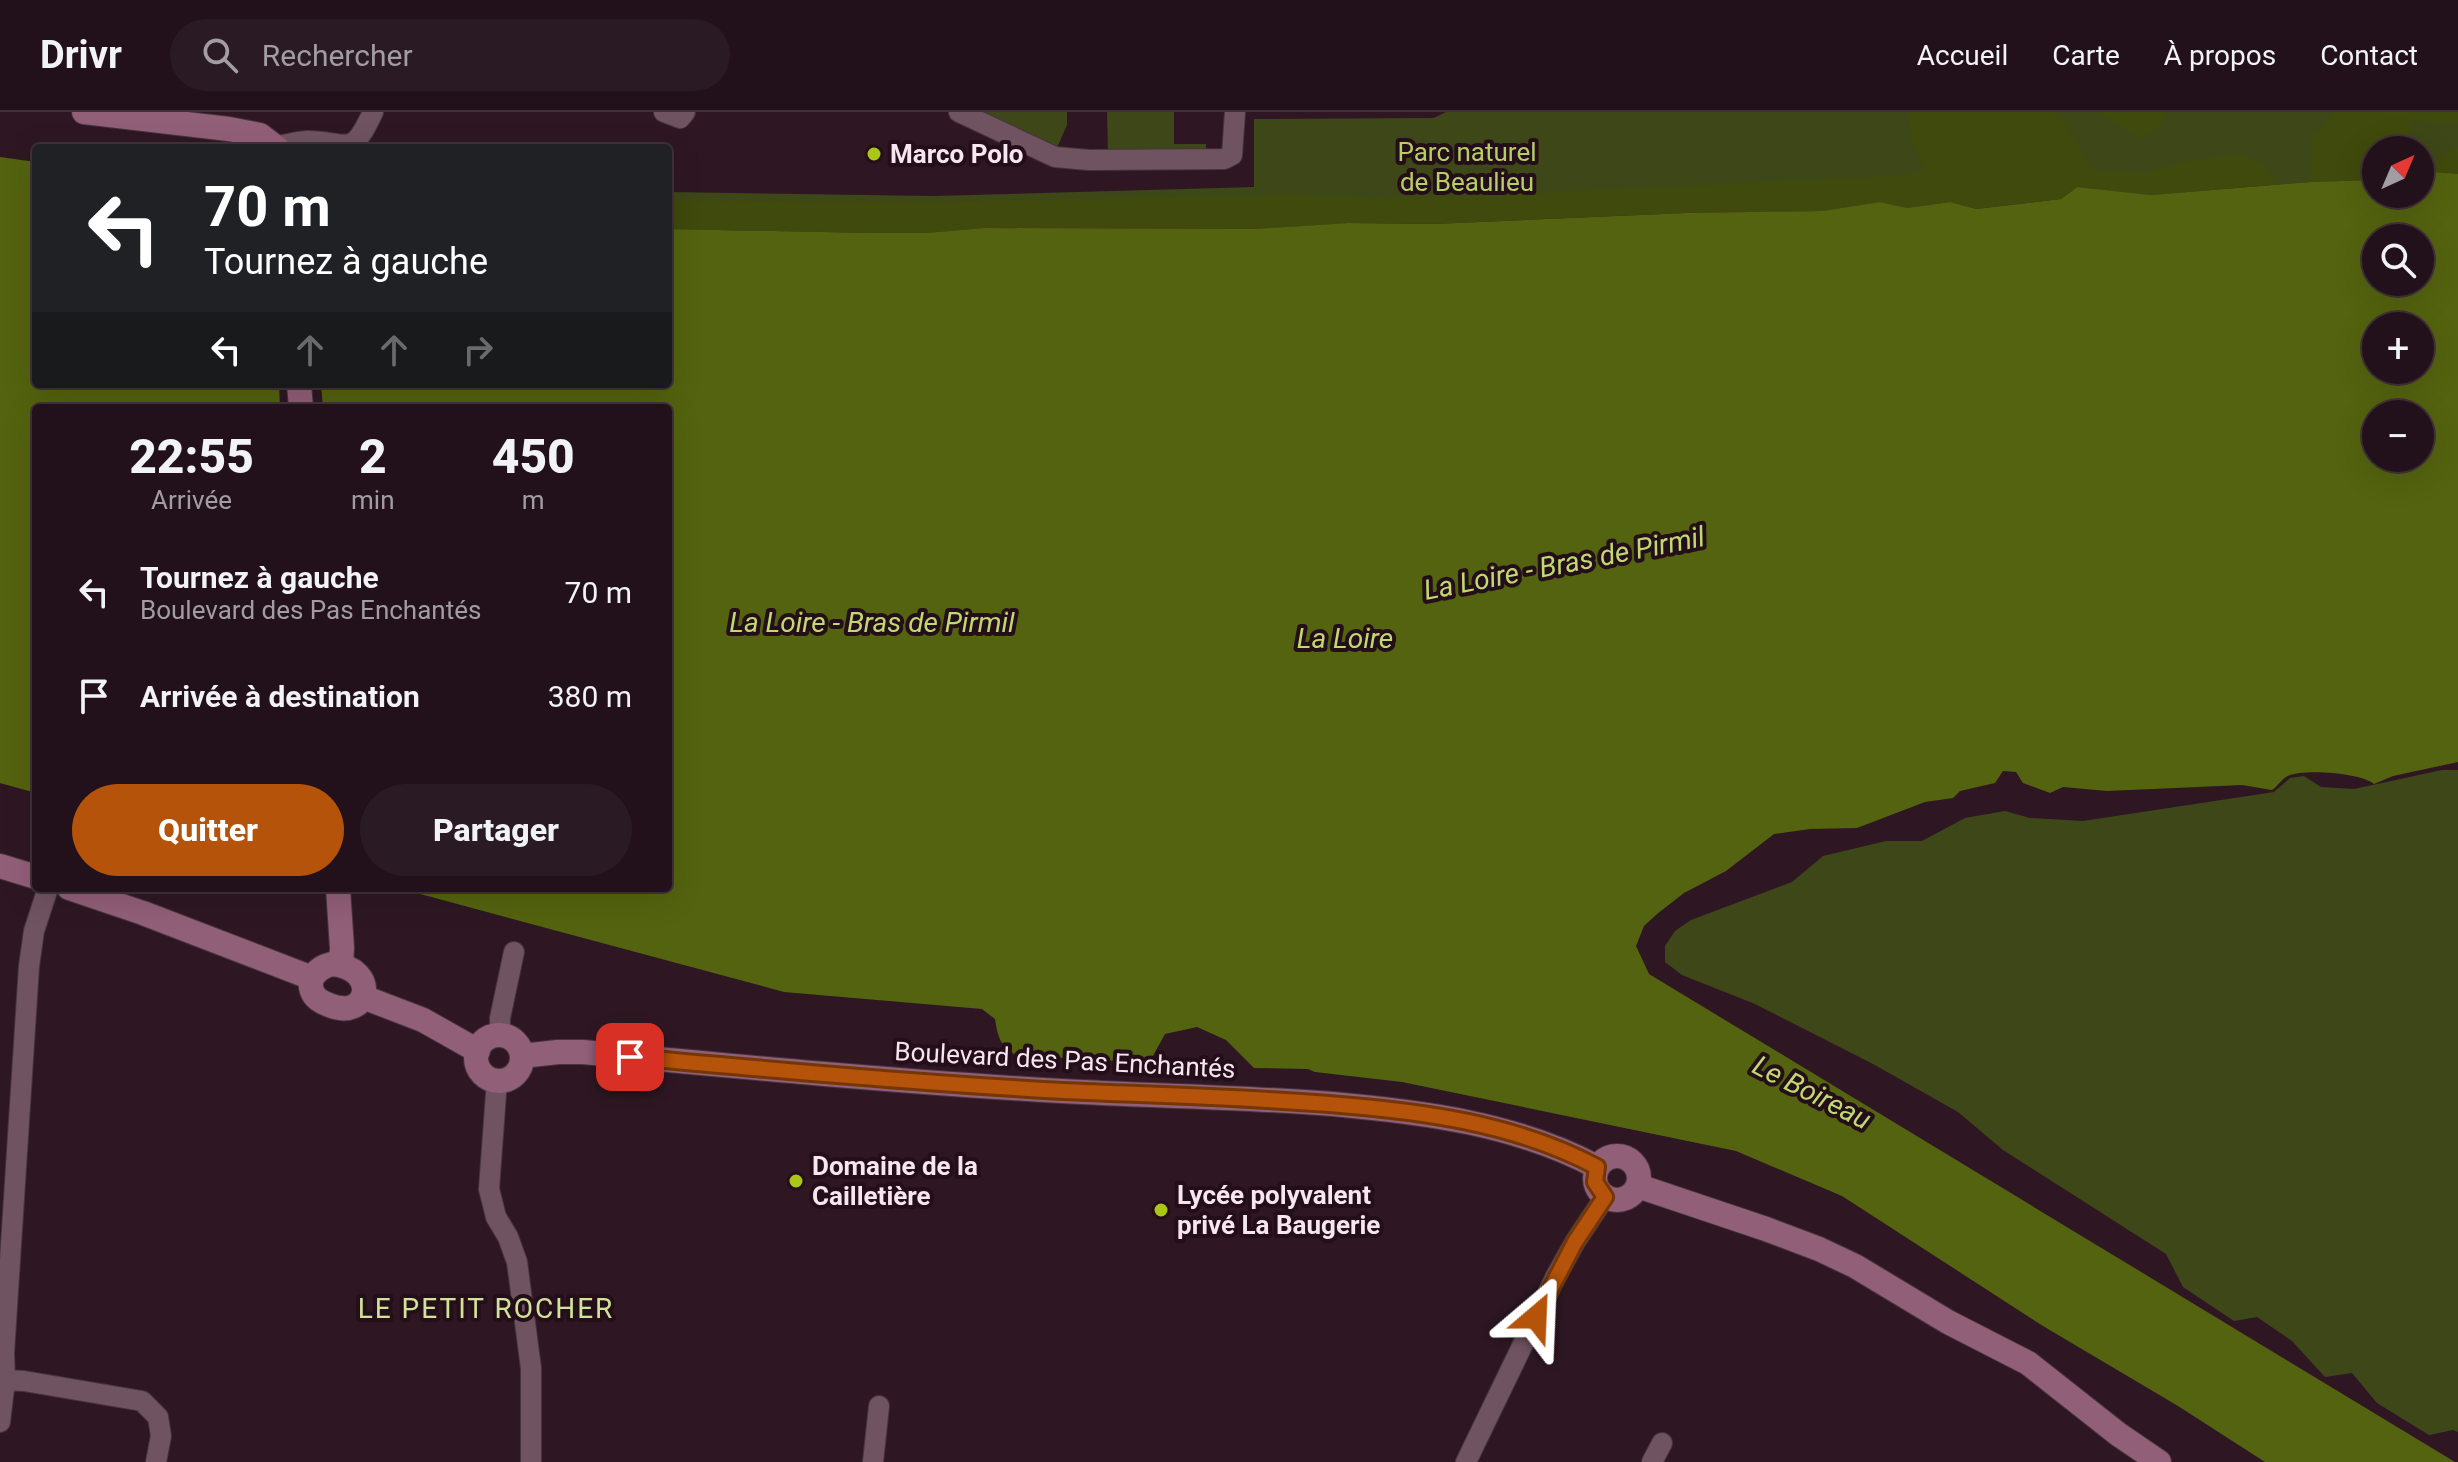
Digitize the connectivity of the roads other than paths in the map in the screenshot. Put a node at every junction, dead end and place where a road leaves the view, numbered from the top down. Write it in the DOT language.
graph roads {
  1 [pos="84,112"];
  2 [pos="373,112"];
  3 [pos="959,112"];
  4 [pos="1235,112"];
  5 [pos="272,144"];
  6 [pos="292,144"];
  7 [pos="327,144"];
  8 [pos="350,144"];
  9 [pos="0,866"];
  10 [pos="32,876"];
  11 [pos="47,892"];
  12 [pos="81,892"];
  13 [pos="338,892"];
  14 [pos="514,952"];
  15 [pos="342,956"];
  16 [pos="312,978"];
  17 [pos="363,997"];
  18 [pos="500,1035"];
  19 [pos="478,1051"];
  20 [pos="522,1056"];
  21 [pos="497,1080"];
  22 [pos="1597,1167"];
  23 [pos="1638,1186"];
  24 [pos="1605,1197"];
  25 [pos="7,1222"];
  26 [pos="5,1380"];
  27 [pos="879,1406"];
  28 [pos="0,1422"];
  29 [pos="1662,1443"];
  30 [pos="156,1462"];
  31 [pos="531,1462"];
  32 [pos="873,1462"];
  33 [pos="1466,1462"];
  34 [pos="1652,1462"];
  35 [pos="2159,1462"];
  1 -- 5 [label="main road"];
  2 -- 8 [label="street"];
  3 -- 4 [label="street"];
  6 -- 7 [label="street"];
  9 -- 10 [label="main road"];
  11 -- 25 [label="street"];
  12 -- 16 [label="main road"];
  13 -- 15 [label="main road"];
  14 -- 18 [label="street"];
  15 -- 16 [label="main road"];
  15 -- 17 [label="main road"];
  16 -- 17 [label="main road"];
  17 -- 19 [label="main road"];
  18 -- 19 [label="main road"];
  18 -- 20 [label="main road"];
  19 -- 21 [label="main road"];
  20 -- 21 [label="main road"];
  20 -- 22 [label="main road, Boulevard des Pas Enchantés"];
  21 -- 31 [label="street"];
  22 -- 23 [label="main road"];
  22 -- 24 [label="main road"];
  23 -- 24 [label="main road"];
  23 -- 35 [label="main road"];
  24 -- 33 [label="street"];
  25 -- 26 [label="street"];
  26 -- 28 [label="street"];
  26 -- 30 [label="street"];
  27 -- 32 [label="street"];
  29 -- 34 [label="street"];
}
